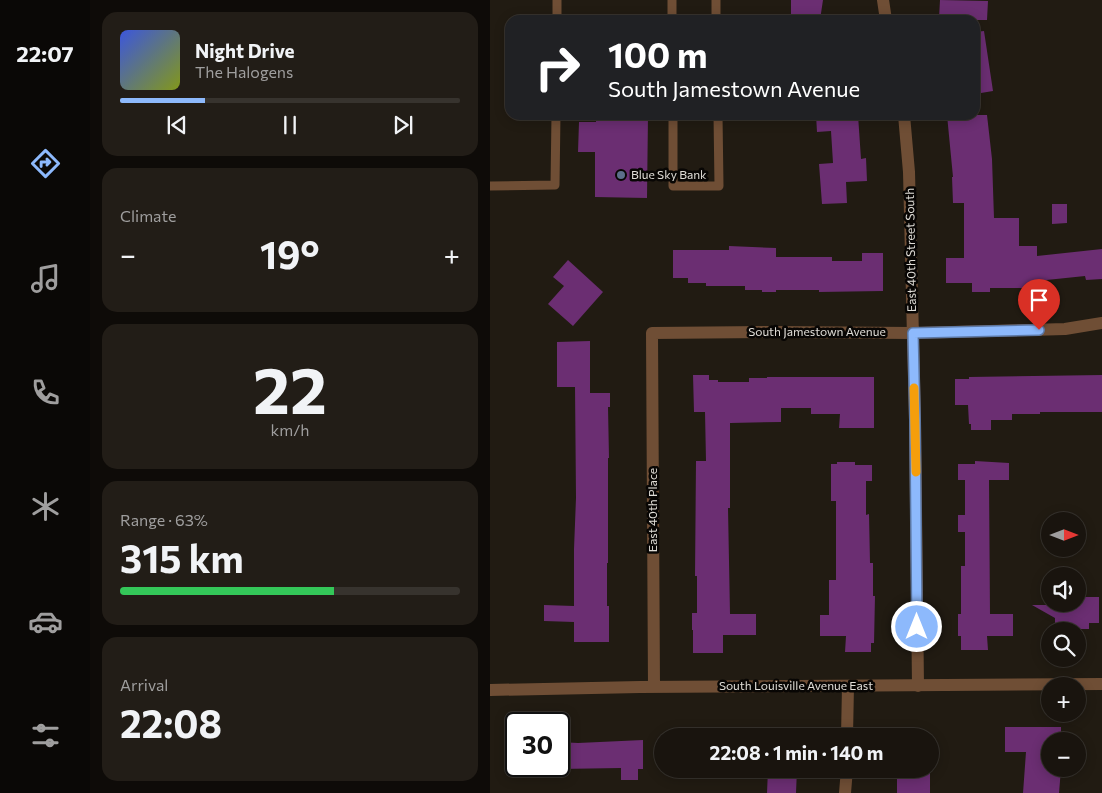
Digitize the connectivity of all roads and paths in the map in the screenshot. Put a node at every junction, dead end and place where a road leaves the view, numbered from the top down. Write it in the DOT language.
graph roads {
  1 [pos="557,0"];
  2 [pos="672,0"];
  3 [pos="716,0"];
  4 [pos="557,15"];
  5 [pos="672,15"];
  6 [pos="716,15"];
  7 [pos="556,120"];
  8 [pos="672,120"];
  9 [pos="718,120"];
  10 [pos="904,120"];
  11 [pos="490,186"];
  12 [pos="1102,323"];
  13 [pos="652,333"];
  14 [pos="913,333"];
  15 [pos="1102,684"];
  16 [pos="848,686"];
  17 [pos="918,686"];
  18 [pos="654,687"];
  19 [pos="490,690"];
  20 [pos="847,728"];
  21 [pos="846,778"];
  22 [pos="845,793"];
  1 -- 4 [label="lane"];
  2 -- 5 [label="lane"];
  3 -- 6 [label="lane"];
  7 -- 11 [label="lane"];
  8 -- 9 [label="lane"];
  10 -- 14 [label="street, East 40th Street South"];
  12 -- 14 [label="street, South Jamestown Avenue"];
  13 -- 14 [label="street, South Jamestown Avenue"];
  13 -- 18 [label="street, East 40th Place"];
  14 -- 17 [label="street, East 40th Street South"];
  15 -- 17 [label="street, South Louisville Avenue East"];
  16 -- 17 [label="street, South Louisville Avenue East"];
  16 -- 18 [label="street, South Louisville Avenue East"];
  16 -- 20 [label="street"];
  18 -- 19 [label="street, South Louisville Avenue East"];
  21 -- 22 [label="street"];
}
